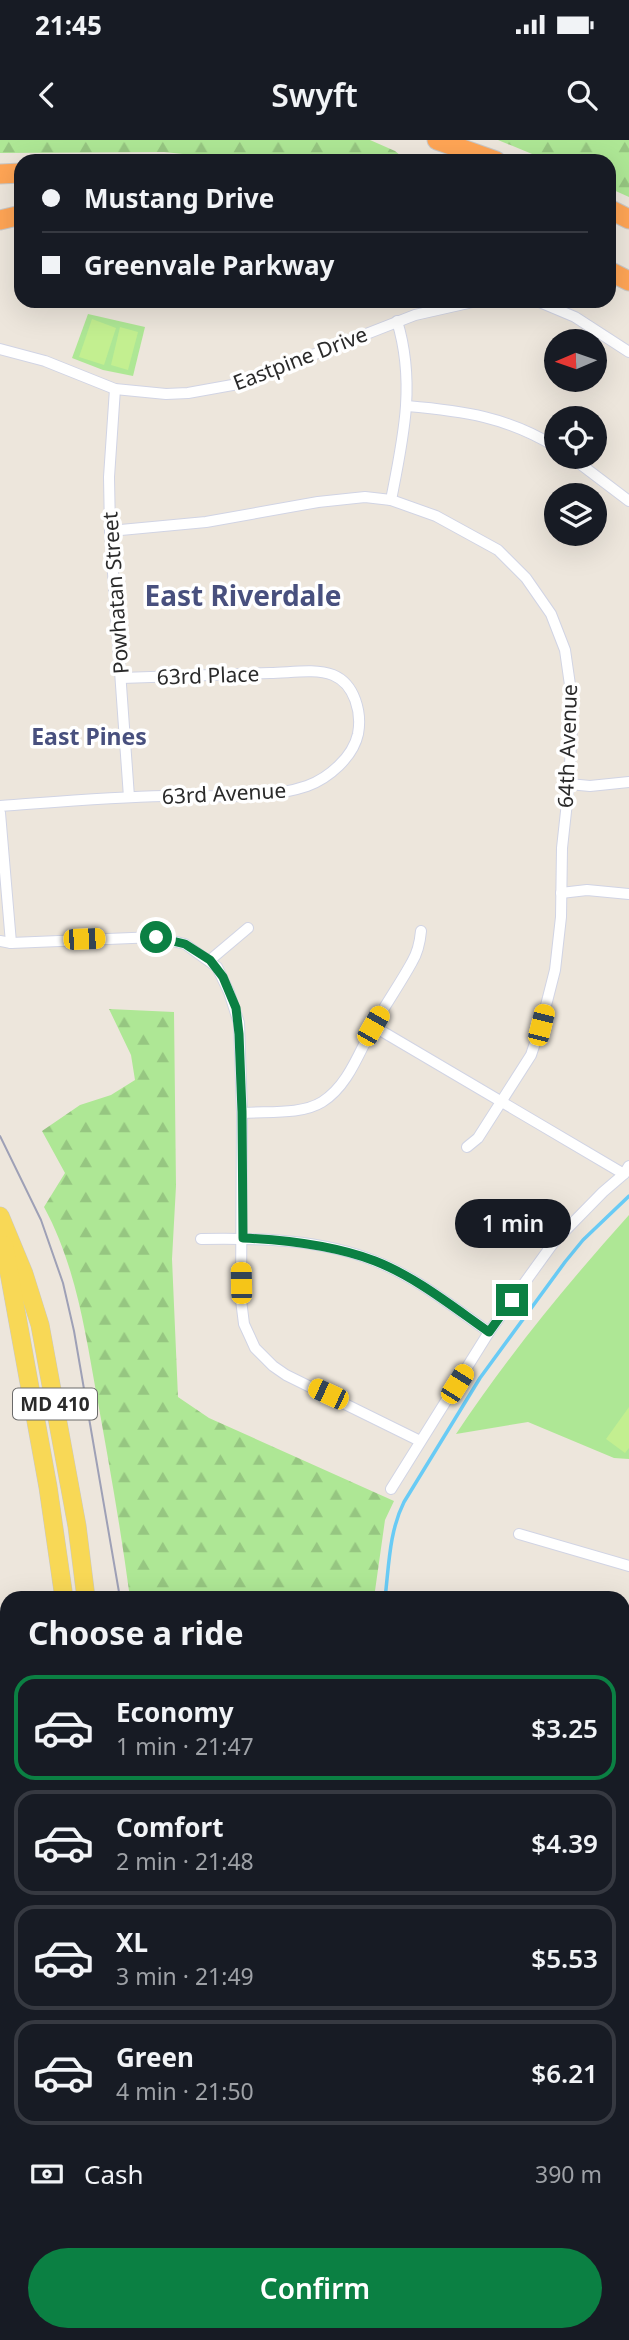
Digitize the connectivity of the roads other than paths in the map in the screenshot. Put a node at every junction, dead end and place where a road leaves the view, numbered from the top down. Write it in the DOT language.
graph roads {
  1 [pos="440,140"];
  2 [pos="477,154"];
  3 [pos="443,308"];
  4 [pos="554,308"];
  5 [pos="397,321"];
  6 [pos="0,349"];
  7 [pos="629,352"];
  8 [pos="116,390"];
  9 [pos="407,406"];
  10 [pos="544,440"];
  11 [pos="588,469"];
  12 [pos="391,500"];
  13 [pos="629,501"];
  14 [pos="110,531"];
  15 [pos="295,673"];
  16 [pos="121,678"];
  17 [pos="629,782"];
  18 [pos="569,784"];
  19 [pos="129,797"];
  20 [pos="0,806"];
  21 [pos="0,813"];
  22 [pos="561,893"];
  23 [pos="629,894"];
  24 [pos="248,928"];
  25 [pos="421,931"];
  26 [pos="6,942"];
  27 [pos="210,960"];
  28 [pos="373,1026"];
  29 [pos="501,1101"];
  30 [pos="242,1112"];
  31 [pos="467,1147"];
  32 [pos="626,1170"];
  33 [pos="0,1216"];
  34 [pos="0,1224"];
  35 [pos="243,1238"];
  36 [pos="201,1239"];
  37 [pos="489,1332"];
  38 [pos="420,1441"];
  39 [pos="391,1489"];
  40 [pos="519,1534"];
  41 [pos="629,1566"];
  42 [pos="63,1591"];
  43 [pos="85,1591"];
  1 -- 2 [label="highway"];
  3 -- 5 [label="street, Eastpine Drive"];
  4 -- 7 [label="street"];
  5 -- 8 [label="street, Eastpine Drive"];
  5 -- 9 [label="street"];
  6 -- 8 [label="street, Eastpine Drive"];
  8 -- 14 [label="street, Powhatan Street"];
  9 -- 10 [label="street"];
  9 -- 12 [label="street"];
  11 -- 13 [label="street"];
  12 -- 14 [label="street, 64th Avenue"];
  12 -- 18 [label="street, 64th Avenue"];
  14 -- 16 [label="street, Powhatan Street"];
  15 -- 16 [label="street, 63rd Place"];
  15 -- 19 [label="street, 63rd Avenue"];
  16 -- 19 [label="street, Powhatan Street"];
  17 -- 18 [label="street"];
  18 -- 22 [label="street, 64th Avenue"];
  19 -- 20 [label="street, 63rd Avenue"];
  21 -- 26 [label="street"];
  22 -- 23 [label="street"];
  22 -- 29 [label="street, 64th Avenue"];
  24 -- 27 [label="street"];
  25 -- 28 [label="street"];
  26 -- 27 [label="street"];
  27 -- 30 [label="street"];
  28 -- 29 [label="street"];
  28 -- 30 [label="street"];
  29 -- 31 [label="street, 64th Avenue"];
  29 -- 32 [label="street"];
  30 -- 35 [label="street"];
  32 -- 37 [label="street"];
  33 -- 43 [label="main road, MD 410"];
  34 -- 42 [label="main road, MD 410"];
  35 -- 36 [label="street"];
  35 -- 37 [label="street"];
  35 -- 38 [label="street"];
  37 -- 38 [label="street"];
  38 -- 39 [label="street"];
  40 -- 41 [label="street"];
}
